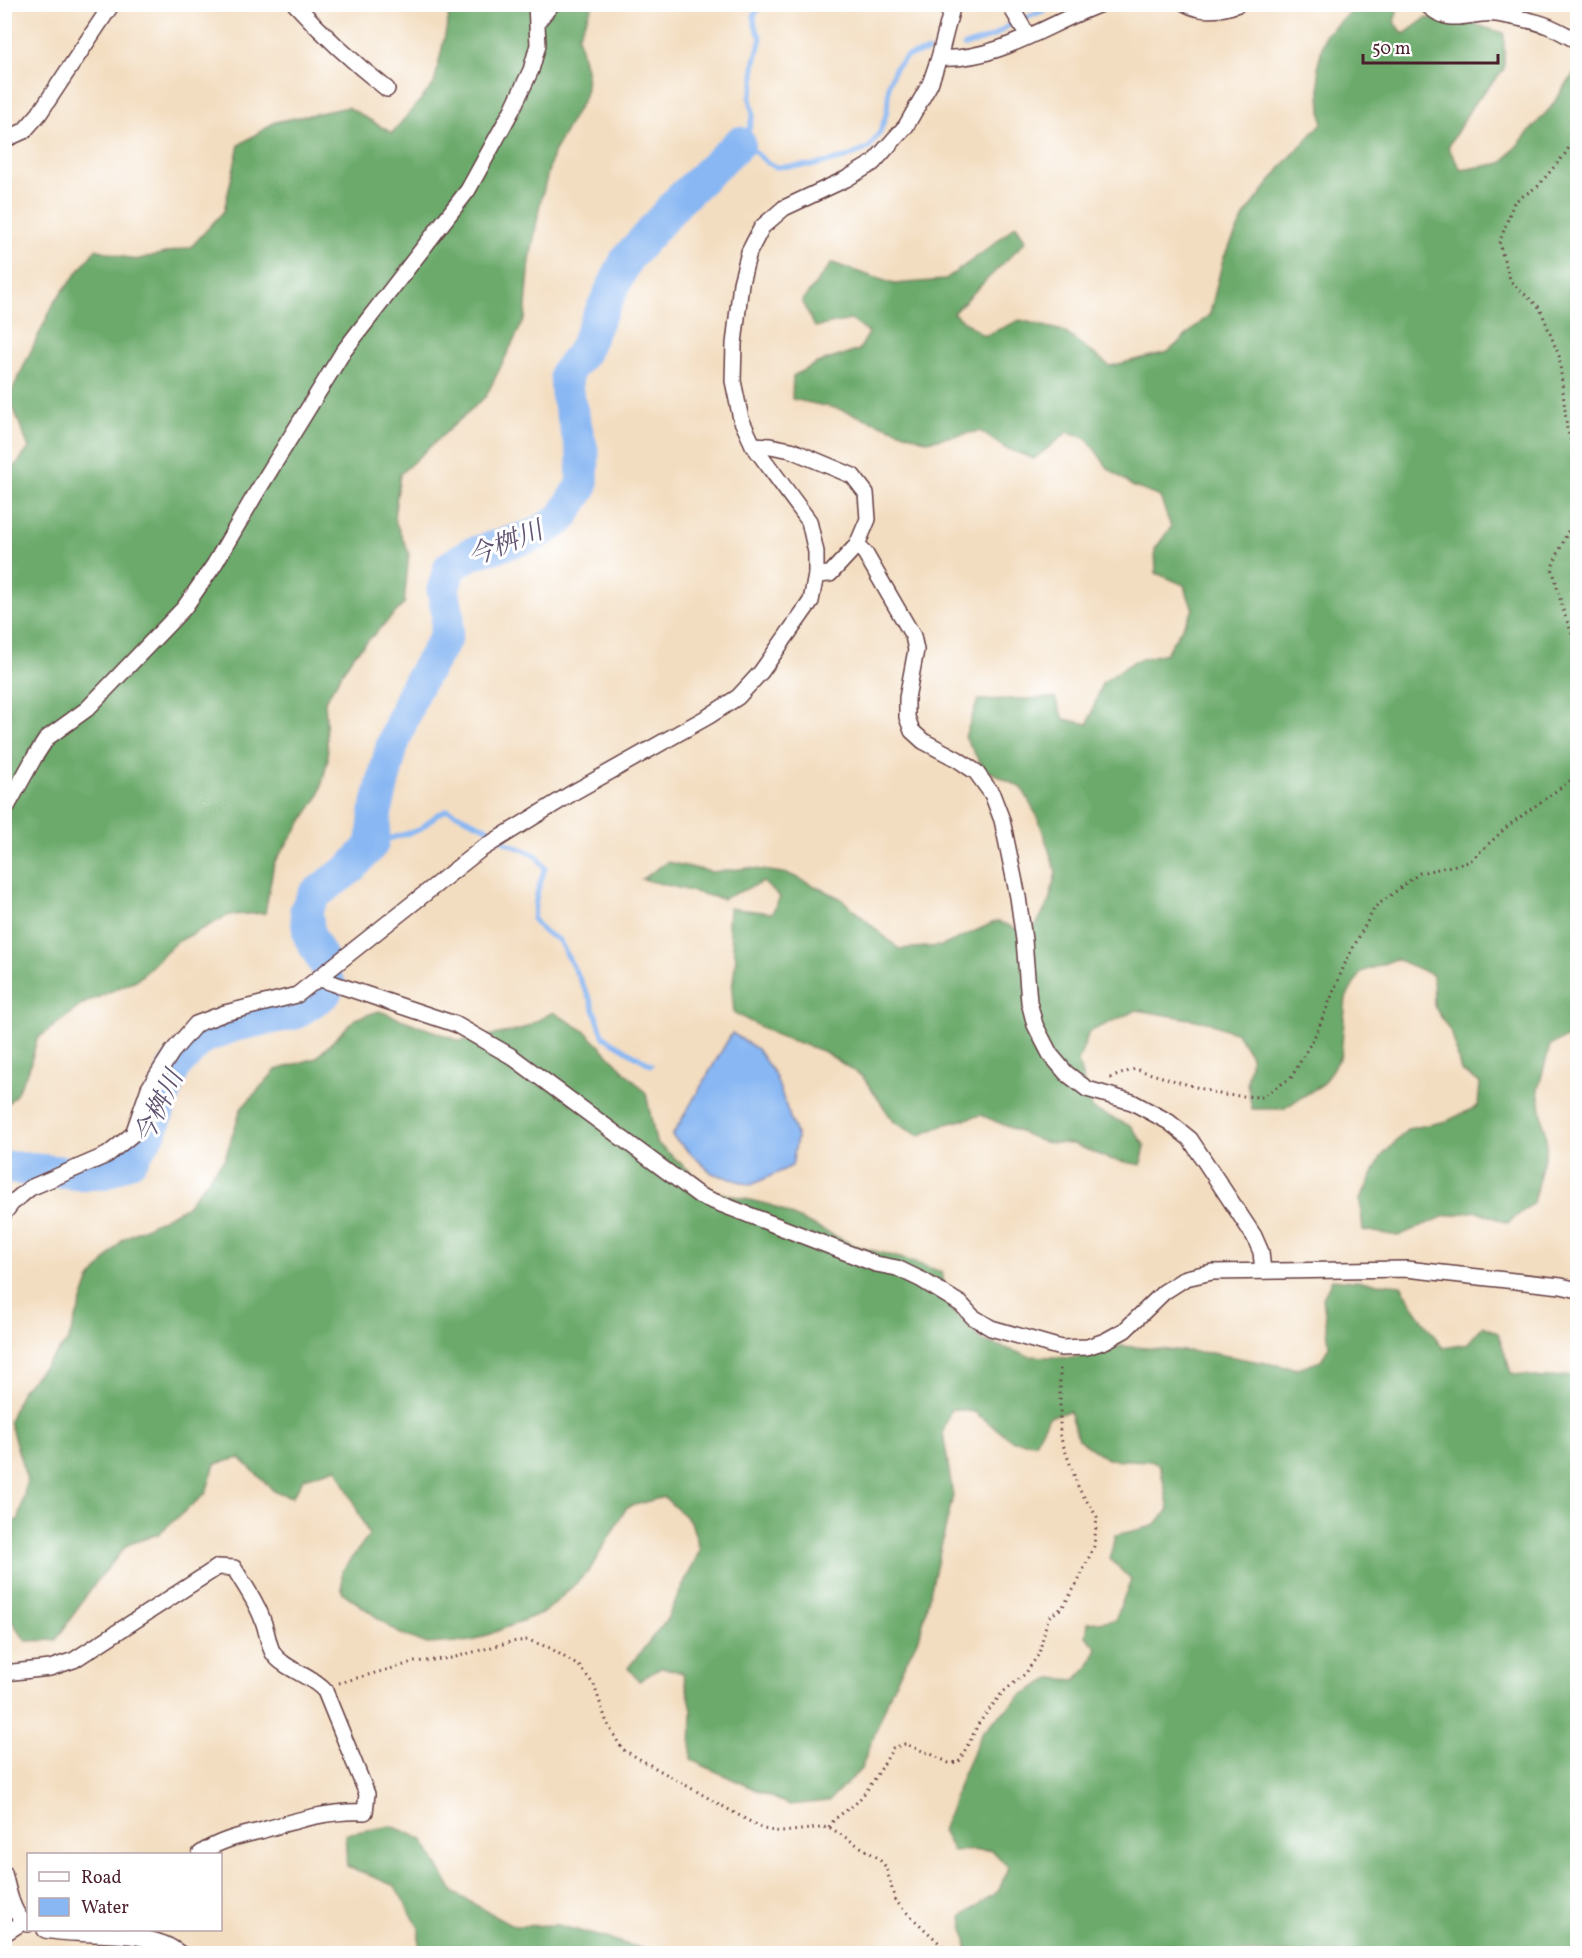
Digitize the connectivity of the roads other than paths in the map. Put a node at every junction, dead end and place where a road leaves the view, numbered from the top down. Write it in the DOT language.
graph roads {
  1 [pos="112,4"];
  2 [pos="295,4"];
  3 [pos="536,4"];
  4 [pos="552,4"];
  5 [pos="953,4"];
  6 [pos="1009,4"];
  7 [pos="1101,4"];
  8 [pos="1186,4"];
  9 [pos="1238,4"];
  10 [pos="1426,4"];
  11 [pos="538,21"];
  12 [pos="1028,36"];
  13 [pos="1578,41"];
  14 [pos="939,58"];
  15 [pos="387,89"];
  16 [pos="4,140"];
  17 [pos="753,445"];
  18 [pos="856,545"];
  19 [pos="816,575"];
  20 [pos="4,812"];
  21 [pos="320,978"];
  22 [pos="4,1213"];
  23 [pos="1263,1271"];
  24 [pos="1578,1290"];
  25 [pos="4,1673"];
  26 [pos="202,1853"];
  27 [pos="4,1873"];
  28 [pos="26,1923"];
  29 [pos="53,1931"];
  30 [pos="133,1933"];
  31 [pos="4,1934"];
  32 [pos="181,1953"];
  1 -- 16 [label="street"];
  2 -- 15 [label="street"];
  3 -- 11 [label="street"];
  4 -- 11 [label="street"];
  5 -- 14 [label="street"];
  6 -- 12 [label="street"];
  7 -- 12 [label="street"];
  8 -- 9 [label="street"];
  10 -- 13 [label="street"];
  11 -- 20 [label="street"];
  12 -- 14 [label="street"];
  14 -- 17 [label="street"];
  17 -- 18 [label="street"];
  17 -- 19 [label="street"];
  18 -- 19 [label="street"];
  18 -- 23 [label="street"];
  19 -- 21 [label="street"];
  21 -- 22 [label="street"];
  21 -- 23 [label="street"];
  23 -- 24 [label="street"];
  25 -- 26 [label="street"];
  27 -- 28 [label="street"];
  28 -- 31 [label="street"];
  29 -- 30 [label="street"];
  30 -- 32 [label="street"];
}
